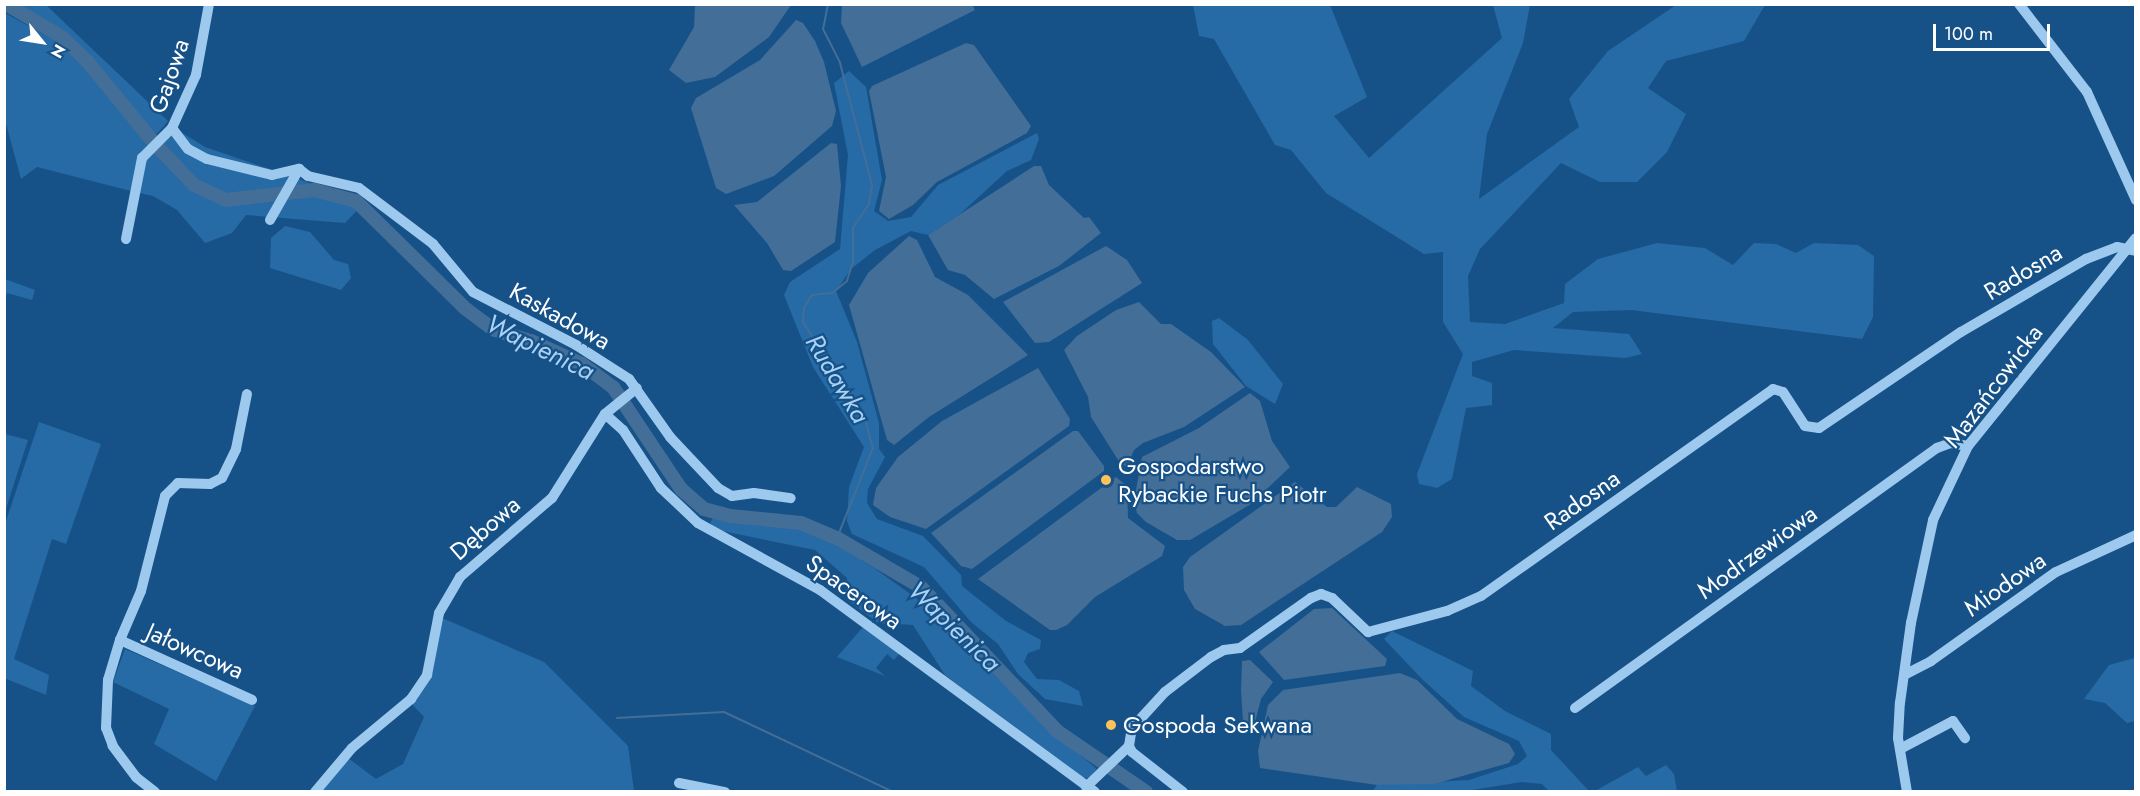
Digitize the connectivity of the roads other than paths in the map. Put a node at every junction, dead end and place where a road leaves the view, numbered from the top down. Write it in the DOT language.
graph roads {
  1 [pos="209,4"];
  2 [pos="2019,4"];
  3 [pos="172,128"];
  4 [pos="299,169"];
  5 [pos="2136,200"];
  6 [pos="270,220"];
  7 [pos="2136,238"];
  8 [pos="126,239"];
  9 [pos="2131,250"];
  10 [pos="633,391"];
  11 [pos="247,394"];
  12 [pos="609,411"];
  13 [pos="1968,446"];
  14 [pos="791,498"];
  15 [pos="2136,535"];
  16 [pos="120,640"];
  17 [pos="1904,675"];
  18 [pos="252,700"];
  19 [pos="1575,708"];
  20 [pos="1965,738"];
  21 [pos="1129,746"];
  22 [pos="1899,749"];
  23 [pos="679,783"];
  24 [pos="1091,789"];
  25 [pos="155,792"];
  26 [pos="315,792"];
  27 [pos="725,792"];
  28 [pos="1183,792"];
  29 [pos="1907,792"];
  1 -- 3 [label="street, Gajowa"];
  2 -- 5 [label="street"];
  3 -- 4 [label="street, Gajowa"];
  3 -- 8 [label="street"];
  4 -- 6 [label="street"];
  4 -- 10 [label="street, Kaskadowa"];
  7 -- 9 [label="street, Mazańcowicka"];
  9 -- 13 [label="street, Mazańcowicka"];
  9 -- 21 [label="street, Radosna"];
  10 -- 12 [label="street, Dębowa"];
  10 -- 14 [label="street, Kaskadowa"];
  11 -- 16 [label="street"];
  12 -- 24 [label="street, Spacerowa"];
  12 -- 26 [label="street, Dębowa"];
  13 -- 17 [label="street, Mazańcowicka"];
  13 -- 19 [label="street, Modrzewiowa"];
  15 -- 17 [label="street, Miodowa"];
  16 -- 18 [label="street, Jałowcowa"];
  16 -- 25 [label="street"];
  17 -- 22 [label="street, Mazańcowicka"];
  20 -- 22 [label="street"];
  21 -- 24 [label="street"];
  21 -- 28 [label="street"];
  22 -- 29 [label="street, Mazańcowicka"];
  23 -- 27 [label="street"];
}
